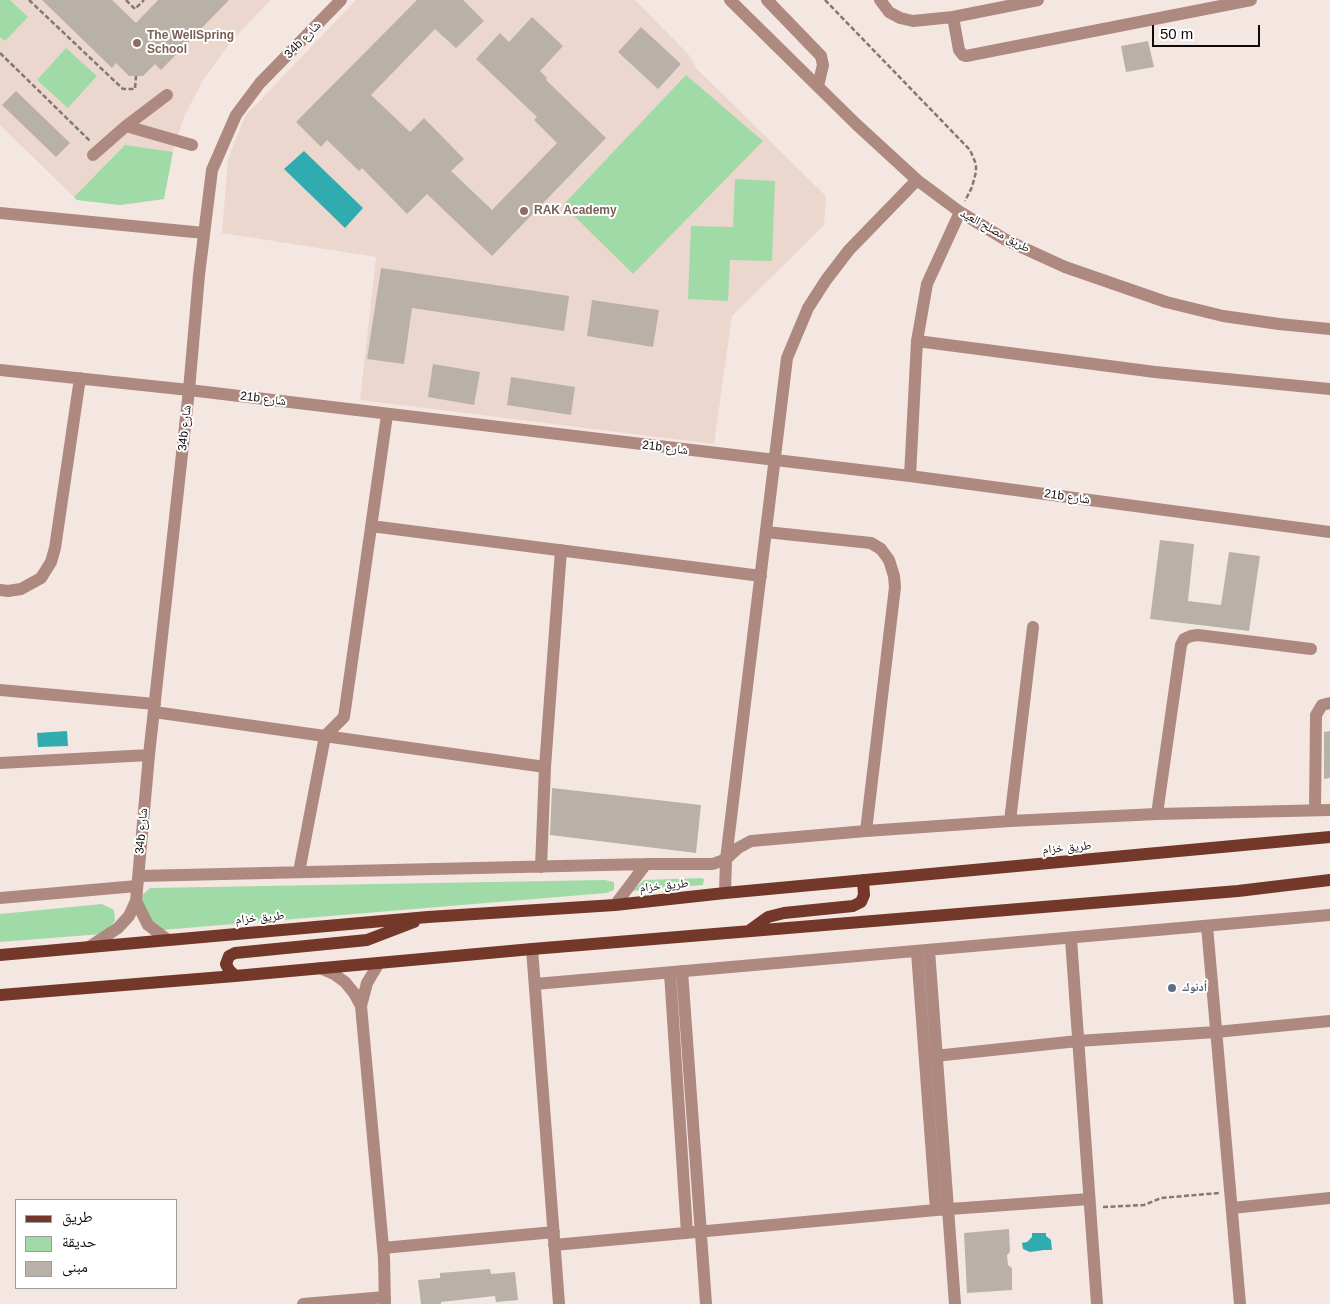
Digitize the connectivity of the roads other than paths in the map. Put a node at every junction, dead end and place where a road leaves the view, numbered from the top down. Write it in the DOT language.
graph roads {
  1 [pos="341,0"];
  2 [pos="730,0"];
  3 [pos="767,0"];
  4 [pos="880,0"];
  5 [pos="1038,0"];
  6 [pos="1251,0"];
  7 [pos="953,16"];
  8 [pos="818,86"];
  9 [pos="167,94"];
  10 [pos="126,126"];
  11 [pos="192,145"];
  12 [pos="96,152"];
  13 [pos="917,180"];
  14 [pos="960,212"];
  15 [pos="0,213"];
  16 [pos="204,233"];
  17 [pos="1330,329"];
  18 [pos="917,341"];
  19 [pos="0,370"];
  20 [pos="80,378"];
  21 [pos="1330,389"];
  22 [pos="189,390"];
  23 [pos="387,414"];
  24 [pos="775,461"];
  25 [pos="910,476"];
  26 [pos="371,526"];
  27 [pos="766,532"];
  28 [pos="1330,532"];
  29 [pos="561,550"];
  30 [pos="760,576"];
  31 [pos="0,590"];
  32 [pos="1033,627"];
  33 [pos="1311,649"];
  34 [pos="0,690"];
  35 [pos="1330,703"];
  36 [pos="154,708"];
  37 [pos="325,736"];
  38 [pos="149,755"];
  39 [pos="0,763"];
  40 [pos="545,767"];
  41 [pos="1315,810"];
  42 [pos="1330,810"];
  43 [pos="1157,814"];
  44 [pos="1010,821"];
  45 [pos="866,831"];
  46 [pos="1330,837"];
  47 [pos="726,859"];
  48 [pos="646,864"];
  49 [pos="540,867"];
  50 [pos="299,872"];
  51 [pos="863,880"];
  52 [pos="1330,880"];
  53 [pos="138,881"];
  54 [pos="725,893"];
  55 [pos="0,898"];
  56 [pos="136,901"];
  57 [pos="615,905"];
  58 [pos="1330,915"];
  59 [pos="428,917"];
  60 [pos="1207,926"];
  61 [pos="748,931"];
  62 [pos="1071,939"];
  63 [pos="168,940"];
  64 [pos="89,947"];
  65 [pos="532,949"];
  66 [pos="923,951"];
  67 [pos="0,955"];
  68 [pos="379,963"];
  69 [pos="320,968"];
  70 [pos="676,972"];
  71 [pos="235,976"];
  72 [pos="535,984"];
  73 [pos="0,995"];
  74 [pos="361,1006"];
  75 [pos="1330,1021"];
  76 [pos="1216,1032"];
  77 [pos="1078,1041"];
  78 [pos="931,1056"];
  79 [pos="1330,1198"];
  80 [pos="1090,1203"];
  81 [pos="1232,1208"];
  82 [pos="942,1210"];
  83 [pos="701,1231"];
  84 [pos="687,1232"];
  85 [pos="554,1239"];
  86 [pos="384,1248"];
  87 [pos="385,1301"];
  88 [pos="304,1304"];
  89 [pos="559,1304"];
  90 [pos="706,1304"];
  91 [pos="954,1304"];
  92 [pos="1097,1304"];
  93 [pos="1240,1304"];
  1 -- 16 [label="street, 34b شارع"];
  2 -- 8 [label="street, طريق مصلح العيد"];
  3 -- 8 [label="street"];
  4 -- 7 [label="street"];
  5 -- 7 [label="street"];
  6 -- 7 [label="street"];
  8 -- 13 [label="street, طريق مصلح العيد"];
  9 -- 10 [label="street"];
  10 -- 11 [label="street"];
  10 -- 12 [label="street"];
  13 -- 14 [label="street, طريق مصلح العيد"];
  13 -- 24 [label="street"];
  14 -- 17 [label="street, طريق مصلح العيد"];
  14 -- 18 [label="street"];
  15 -- 16 [label="street"];
  16 -- 22 [label="street, 34b شارع"];
  18 -- 21 [label="street"];
  18 -- 25 [label="street"];
  19 -- 20 [label="street, 21b شارع"];
  20 -- 22 [label="street, 21b شارع"];
  20 -- 31 [label="street"];
  22 -- 23 [label="street, 21b شارع"];
  22 -- 36 [label="street, 34b شارع"];
  23 -- 24 [label="street, 21b شارع"];
  23 -- 26 [label="street"];
  24 -- 25 [label="street, 21b شارع"];
  24 -- 27 [label="street"];
  25 -- 28 [label="street, 21b شارع"];
  26 -- 29 [label="street"];
  26 -- 37 [label="street"];
  27 -- 30 [label="street"];
  27 -- 45 [label="street"];
  29 -- 30 [label="street"];
  29 -- 40 [label="street"];
  30 -- 47 [label="street"];
  32 -- 44 [label="street"];
  33 -- 43 [label="street"];
  34 -- 36 [label="street"];
  35 -- 41 [label="street"];
  36 -- 37 [label="street"];
  36 -- 38 [label="street, 34b شارع"];
  37 -- 40 [label="street"];
  37 -- 50 [label="street"];
  38 -- 39 [label="street"];
  38 -- 53 [label="street, 34b شارع"];
  40 -- 49 [label="street"];
  41 -- 42 [label="street"];
  41 -- 43 [label="street"];
  43 -- 44 [label="street"];
  44 -- 45 [label="street"];
  45 -- 47 [label="street"];
  46 -- 51 [label="main road, طريق خزام"];
  47 -- 48 [label="street"];
  47 -- 54 [label="street"];
  48 -- 49 [label="street"];
  48 -- 57 [label="street"];
  49 -- 50 [label="street"];
  50 -- 53 [label="street"];
  51 -- 54 [label="main road, طريق خزام"];
  51 -- 61 [label="main road"];
  52 -- 61 [label="main road"];
  53 -- 55 [label="street"];
  53 -- 56 [label="street, 34b شارع"];
  54 -- 57 [label="main road, طريق خزام"];
  56 -- 63 [label="street"];
  56 -- 64 [label="street, 34b شارع"];
  57 -- 59 [label="main road, طريق خزام"];
  58 -- 60 [label="street"];
  59 -- 63 [label="main road, طريق خزام"];
  59 -- 71 [label="main road"];
  60 -- 62 [label="street"];
  60 -- 76 [label="street"];
  61 -- 65 [label="main road"];
  62 -- 66 [label="street"];
  62 -- 77 [label="street"];
  63 -- 64 [label="main road, طريق خزام"];
  64 -- 67 [label="main road, طريق خزام"];
  65 -- 68 [label="main road"];
  65 -- 72 [label="street"];
  66 -- 70 [label="street"];
  66 -- 78 [label="street"];
  68 -- 69 [label="main road"];
  68 -- 74 [label="street"];
  69 -- 71 [label="main road"];
  69 -- 74 [label="street"];
  70 -- 72 [label="street"];
  70 -- 83 [label="street"];
  70 -- 84 [label="street"];
  71 -- 73 [label="main road"];
  72 -- 85 [label="street"];
  74 -- 86 [label="street"];
  75 -- 76 [label="street"];
  76 -- 77 [label="street"];
  76 -- 81 [label="street"];
  77 -- 78 [label="street"];
  77 -- 80 [label="street"];
  78 -- 82 [label="street"];
  79 -- 81 [label="street"];
  80 -- 82 [label="street"];
  80 -- 92 [label="street"];
  81 -- 93 [label="street"];
  82 -- 83 [label="street"];
  82 -- 91 [label="street"];
  83 -- 84 [label="street"];
  83 -- 90 [label="street"];
  84 -- 85 [label="street"];
  85 -- 86 [label="street"];
  85 -- 89 [label="street"];
  86 -- 87 [label="street"];
  87 -- 88 [label="street"];
}
